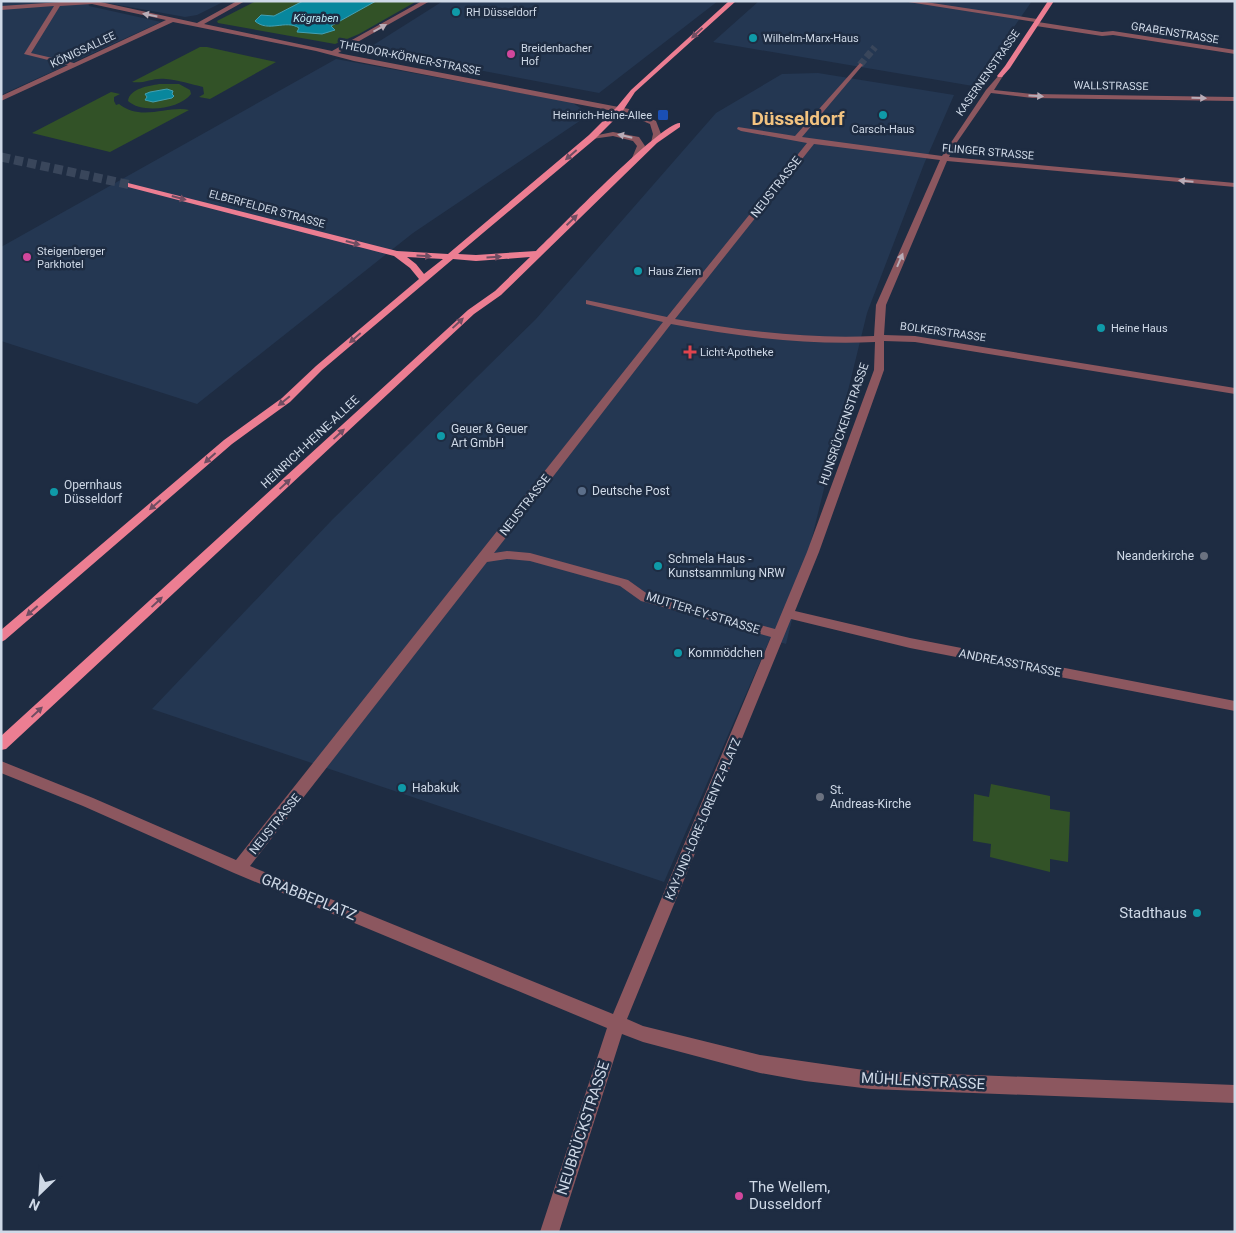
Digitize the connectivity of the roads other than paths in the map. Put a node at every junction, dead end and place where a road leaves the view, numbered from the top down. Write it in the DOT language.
graph roads {
  1 [pos="72,1"];
  2 [pos="242,1"];
  3 [pos="427,1"];
  4 [pos="733,1"];
  5 [pos="905,1"];
  6 [pos="1051,1"];
  7 [pos="92,2"];
  8 [pos="80,3"];
  9 [pos="58,5"];
  10 [pos="1,8"];
  11 [pos="172,19"];
  12 [pos="1038,21"];
  13 [pos="198,25"];
  14 [pos="1235,52"];
  15 [pos="333,53"];
  16 [pos="76,65"];
  17 [pos="860,65"];
  18 [pos="1000,76"];
  19 [pos="988,91"];
  20 [pos="1,99"];
  21 [pos="1235,99"];
  22 [pos="619,110"];
  23 [pos="677,125"];
  24 [pos="741,129"];
  25 [pos="592,137"];
  26 [pos="796,140"];
  27 [pos="654,141"];
  28 [pos="811,142"];
  29 [pos="636,158"];
  30 [pos="944,159"];
  31 [pos="131,185"];
  32 [pos="1235,185"];
  33 [pos="397,254"];
  34 [pos="537,254"];
  35 [pos="450,257"];
  36 [pos="423,279"];
  37 [pos="589,302"];
  38 [pos="669,320"];
  39 [pos="879,337"];
  40 [pos="1235,390"];
  41 [pos="484,558"];
  42 [pos="786,614"];
  43 [pos="779,635"];
  44 [pos="1,637"];
  45 [pos="1235,706"];
  46 [pos="1,745"];
  47 [pos="1,767"];
  48 [pos="239,868"];
  49 [pos="617,1024"];
  50 [pos="1235,1094"];
  51 [pos="549,1232"];
  1 -- 8 [label="street"];
  2 -- 13 [label="street"];
  15 -- 3 [label="street, one-way"];
  4 -- 22 [label="main road, one-way"];
  5 -- 12 [label="street, GRABENSTRASSE"];
  6 -- 12 [label="main road, KASERNENSTRASSE"];
  7 -- 8 [label="street, THEODOR-KÖRNER-STRASSE"];
  11 -- 7 [label="street, THEODOR-KÖRNER-STRASSE, one-way"];
  8 -- 9 [label="street, THEODOR-KÖRNER-STRASSE"];
  9 -- 10 [label="street, THEODOR-KÖRNER-STRASSE"];
  9 -- 16 [label="street"];
  11 -- 13 [label="street, THEODOR-KÖRNER-STRASSE"];
  11 -- 16 [label="street, KÖNIGSALLEE"];
  12 -- 14 [label="street, GRABENSTRASSE"];
  12 -- 18 [label="main road, KASERNENSTRASSE"];
  13 -- 15 [label="street, THEODOR-KÖRNER-STRASSE"];
  15 -- 22 [label="street, THEODOR-KÖRNER-STRASSE"];
  16 -- 20 [label="street, KÖNIGSALLEE"];
  17 -- 26 [label="street"];
  18 -- 19 [label="street, KASERNENSTRASSE"];
  19 -- 21 [label="street, WALLSTRASSE, one-way"];
  19 -- 30 [label="street, KASERNENSTRASSE"];
  22 -- 25 [label="main road"];
  22 -- 27 [label="street"];
  23 -- 27 [label="main road, HEINRICH-HEINE-ALLEE"];
  24 -- 26 [label="street, FLINGER STRASSE"];
  29 -- 25 [label="street, one-way"];
  25 -- 35 [label="main road, one-way"];
  26 -- 28 [label="street, FLINGER STRASSE"];
  27 -- 29 [label="main road, HEINRICH-HEINE-ALLEE"];
  28 -- 30 [label="street, FLINGER STRASSE"];
  28 -- 38 [label="street, NEUSTRASSE"];
  34 -- 29 [label="main road, HEINRICH-HEINE-ALLEE, one-way"];
  32 -- 30 [label="street, FLINGER STRASSE, one-way"];
  39 -- 30 [label="street, HUNSRÜCKENSTRASSE, one-way"];
  31 -- 33 [label="main road, ELBERFELDER STRASSE, one-way"];
  33 -- 35 [label="main road, ELBERFELDER STRASSE, one-way"];
  33 -- 36 [label="main road, ELBERFELDER STRASSE"];
  35 -- 34 [label="main road, ELBERFELDER STRASSE, one-way"];
  46 -- 34 [label="main road, HEINRICH-HEINE-ALLEE, one-way"];
  35 -- 36 [label="main road"];
  36 -- 44 [label="main road, one-way"];
  37 -- 38 [label="street, BOLKERSTRASSE"];
  38 -- 39 [label="street, BOLKERSTRASSE"];
  38 -- 41 [label="street, NEUSTRASSE"];
  39 -- 40 [label="street, BOLKERSTRASSE"];
  39 -- 42 [label="street, HUNSRÜCKENSTRASSE"];
  41 -- 43 [label="street, MUTTER-EY-STRASSE"];
  41 -- 48 [label="street, NEUSTRASSE"];
  42 -- 43 [label="street, KAY-UND-LORE-LORENTZ-PLATZ"];
  42 -- 45 [label="street, ANDREASSTRASSE"];
  43 -- 49 [label="street, KAY-UND-LORE-LORENTZ-PLATZ"];
  47 -- 48 [label="street, GRABBEPLATZ"];
  48 -- 49 [label="street, GRABBEPLATZ"];
  49 -- 50 [label="street, MÜHLENSTRASSE"];
  49 -- 51 [label="street, NEUBRÜCKSTRASSE"];
}
